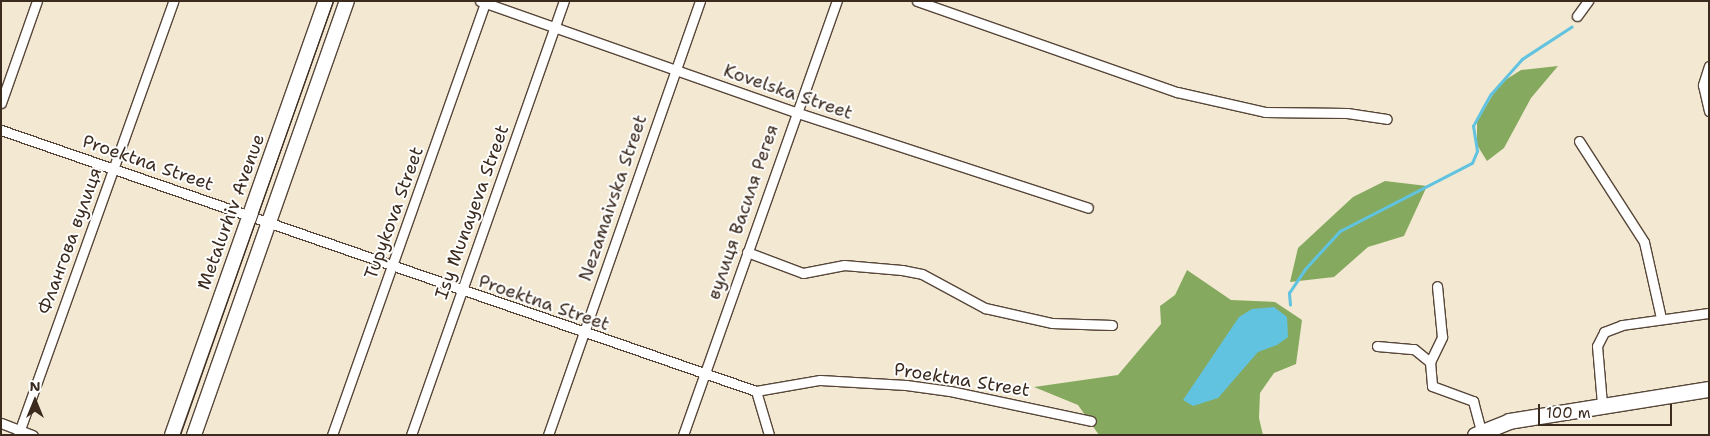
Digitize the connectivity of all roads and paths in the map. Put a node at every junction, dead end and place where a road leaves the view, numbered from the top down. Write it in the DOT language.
graph roads {
  1 [pos="38,1"];
  2 [pos="173,1"];
  3 [pos="326,1"];
  4 [pos="347,1"];
  5 [pos="564,1"];
  6 [pos="700,1"];
  7 [pos="837,1"];
  8 [pos="917,1"];
  9 [pos="1588,1"];
  10 [pos="484,2"];
  11 [pos="1577,16"];
  12 [pos="555,28"];
  13 [pos="1709,66"];
  14 [pos="675,71"];
  15 [pos="1,104"];
  16 [pos="1709,111"];
  17 [pos="795,112"];
  18 [pos="1388,119"];
  19 [pos="1,130"];
  20 [pos="1579,140"];
  21 [pos="114,169"];
  22 [pos="1088,208"];
  23 [pos="249,216"];
  24 [pos="268,223"];
  25 [pos="747,252"];
  26 [pos="392,267"];
  27 [pos="1437,286"];
  28 [pos="461,291"];
  29 [pos="1709,313"];
  30 [pos="1661,318"];
  31 [pos="1112,325"];
  32 [pos="583,333"];
  33 [pos="1376,346"];
  34 [pos="1430,362"];
  35 [pos="705,374"];
  36 [pos="1709,389"];
  37 [pos="756,391"];
  38 [pos="1602,404"];
  39 [pos="1091,421"];
  40 [pos="1,423"];
  41 [pos="19,432"];
  42 [pos="1478,433"];
  43 [pos="33,435"];
  44 [pos="172,435"];
  45 [pos="194,435"];
  46 [pos="332,435"];
  47 [pos="411,435"];
  48 [pos="548,435"];
  49 [pos="683,435"];
  50 [pos="769,435"];
  1 -- 15 [label="street"];
  2 -- 21 [label="street, Флангова вулиця"];
  3 -- 23 [label="main road, Metalurhiv Avenue"];
  4 -- 24 [label="main road"];
  5 -- 12 [label="street, Isy Munayeva Street"];
  6 -- 14 [label="street, Nezamaivska Street"];
  7 -- 17 [label="street, вулиця Василя Регея"];
  8 -- 18 [label="street"];
  9 -- 11 [label="street"];
  10 -- 12 [label="street, Kovelska Street"];
  10 -- 26 [label="street, Tupykova Street"];
  12 -- 14 [label="street, Kovelska Street"];
  12 -- 28 [label="street, Isy Munayeva Street"];
  13 -- 16 [label="street"];
  14 -- 17 [label="street, Kovelska Street"];
  14 -- 32 [label="street, Nezamaivska Street"];
  17 -- 22 [label="street, Kovelska Street"];
  17 -- 25 [label="street, вулиця Василя Регея"];
  19 -- 21 [label="street, Proektna Street"];
  20 -- 30 [label="street"];
  21 -- 23 [label="street, Proektna Street"];
  21 -- 41 [label="street, Флангова вулиця"];
  23 -- 24 [label="street, Proektna Street"];
  23 -- 44 [label="main road, Metalurhiv Avenue"];
  24 -- 26 [label="street, Proektna Street"];
  24 -- 45 [label="main road"];
  25 -- 31 [label="street"];
  25 -- 35 [label="street, вулиця Василя Регея"];
  26 -- 28 [label="street, Proektna Street"];
  26 -- 46 [label="street, Tupykova Street"];
  27 -- 34 [label="street"];
  28 -- 32 [label="street, Proektna Street"];
  28 -- 47 [label="street, Isy Munayeva Street"];
  29 -- 30 [label="street"];
  30 -- 38 [label="street"];
  32 -- 35 [label="street, Proektna Street"];
  32 -- 48 [label="street, Nezamaivska Street"];
  33 -- 34 [label="street"];
  34 -- 42 [label="street"];
  35 -- 37 [label="street, Proektna Street"];
  35 -- 49 [label="street, вулиця Василя Регея"];
  36 -- 38 [label="main road"];
  37 -- 39 [label="street, Proektna Street"];
  37 -- 50 [label="street"];
  38 -- 42 [label="main road"];
  40 -- 41 [label="street"];
  41 -- 43 [label="street"];
}
